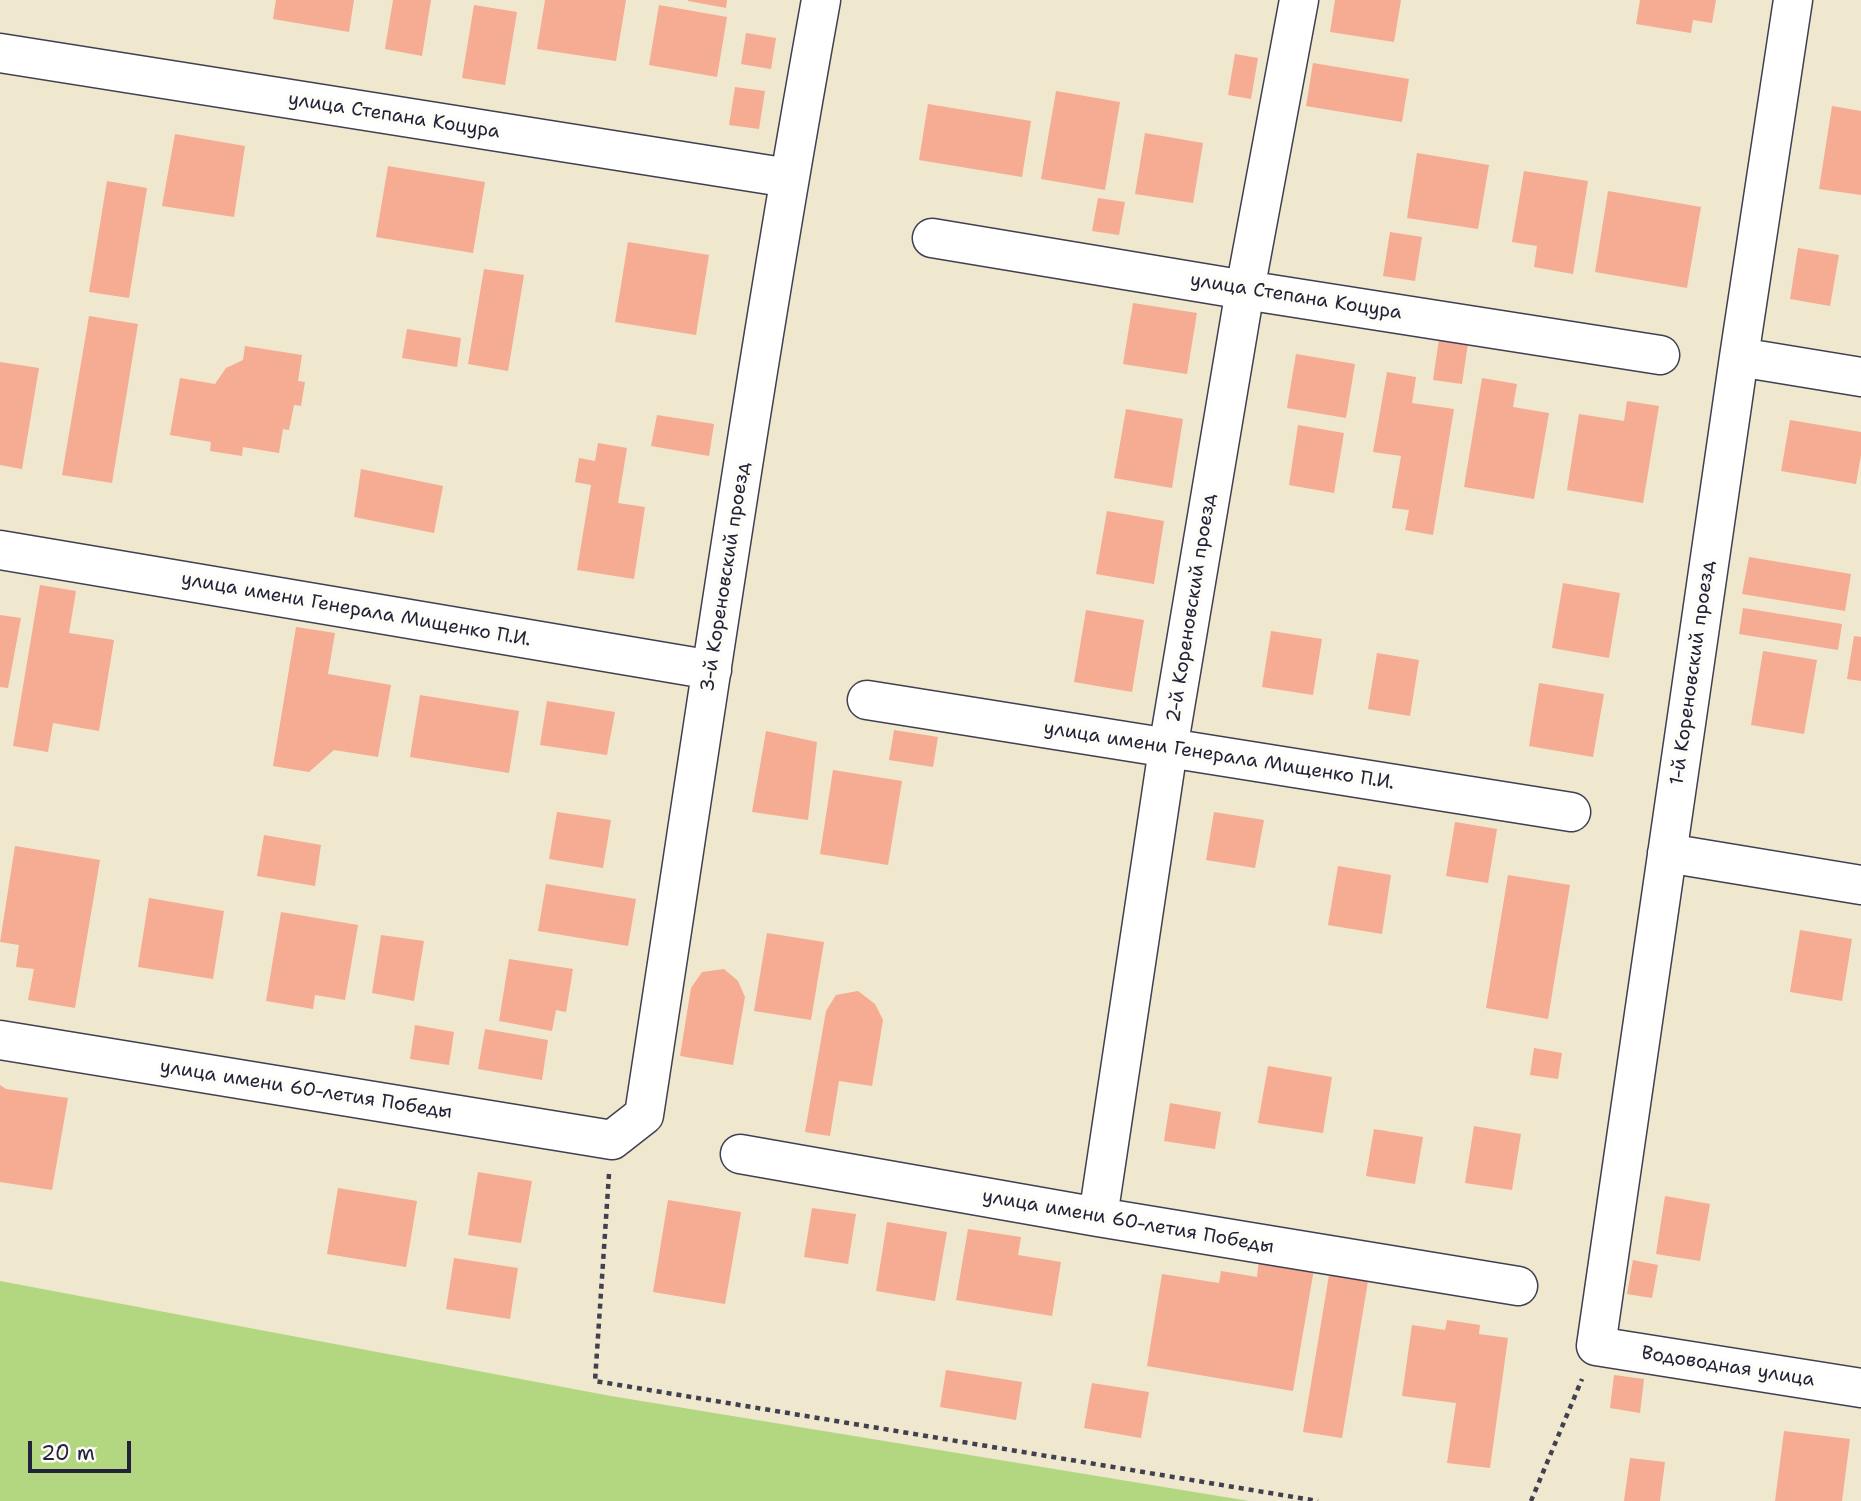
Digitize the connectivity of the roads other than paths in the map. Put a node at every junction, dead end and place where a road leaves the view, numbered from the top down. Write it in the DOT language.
graph roads {
  1 [pos="821,0"];
  2 [pos="1299,0"];
  3 [pos="1793,0"];
  4 [pos="0,53"];
  5 [pos="789,178"];
  6 [pos="932,238"];
  7 [pos="1245,290"];
  8 [pos="1660,355"];
  9 [pos="1739,357"];
  10 [pos="1861,377"];
  11 [pos="0,550"];
  12 [pos="712,670"];
  13 [pos="867,700"];
  14 [pos="1168,748"];
  15 [pos="1571,813"];
  16 [pos="1667,853"];
  17 [pos="1861,885"];
  18 [pos="0,1040"];
  19 [pos="612,1140"];
  20 [pos="740,1154"];
  21 [pos="1098,1217"];
  22 [pos="1518,1286"];
  23 [pos="1596,1346"];
  24 [pos="1861,1388"];
  1 -- 5 [label="street, 3-й Кореновский проезд"];
  2 -- 7 [label="street, 2-й Кореновский проезд"];
  3 -- 9 [label="street, 1-й Кореновский проезд"];
  4 -- 5 [label="street, улица Степана Коцура"];
  5 -- 12 [label="street, 3-й Кореновский проезд"];
  6 -- 7 [label="street, улица Степана Коцура"];
  7 -- 8 [label="street, улица Степана Коцура"];
  7 -- 14 [label="street, 2-й Кореновский проезд"];
  9 -- 10 [label="street"];
  9 -- 16 [label="street, 1-й Кореновский проезд"];
  11 -- 12 [label="street, улица имени Генерала Мищенко П.И."];
  12 -- 19 [label="street, 3-й Кореновский проезд"];
  13 -- 14 [label="street, улица имени Генерала Мищенко П.И."];
  14 -- 15 [label="street, улица имени Генерала Мищенко П.И."];
  14 -- 21 [label="street, 2-й Кореновский проезд"];
  16 -- 17 [label="street"];
  16 -- 23 [label="street, 1-й Кореновский проезд"];
  18 -- 19 [label="street, улица имени 60-летия Победы"];
  20 -- 21 [label="street, улица имени 60-летия Победы"];
  21 -- 22 [label="street, улица имени 60-летия Победы"];
  23 -- 24 [label="street, Водоводная улица"];
}
